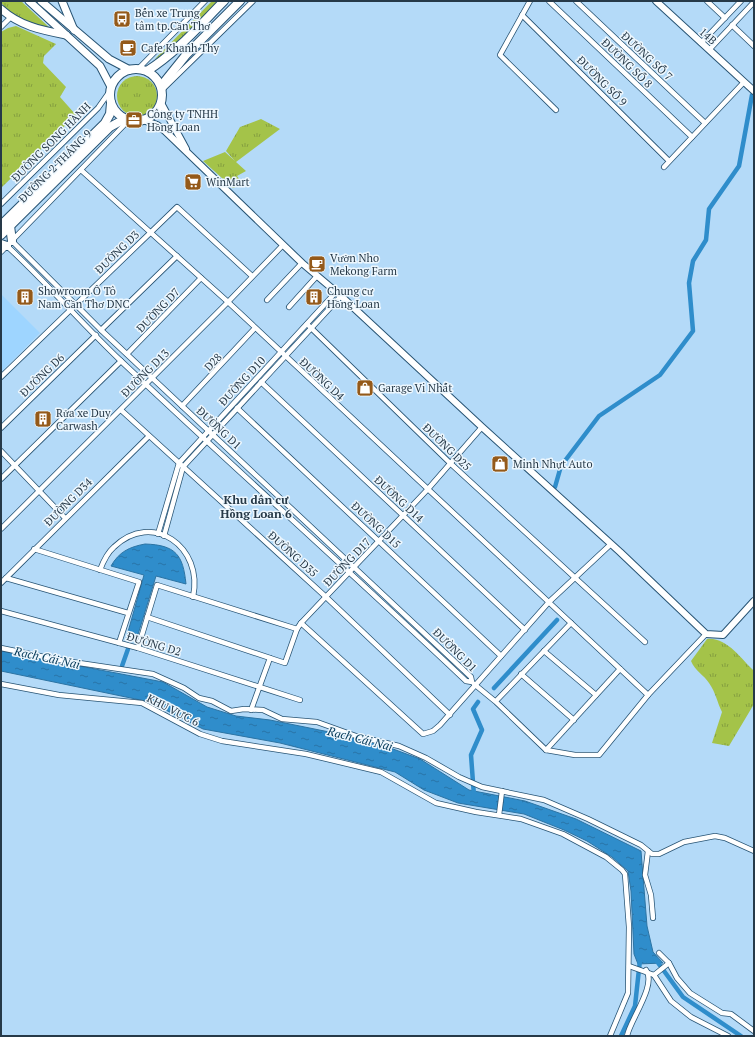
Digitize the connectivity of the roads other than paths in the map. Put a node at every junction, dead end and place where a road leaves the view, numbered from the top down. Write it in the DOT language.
graph roads {
  1 [pos="29,1"];
  2 [pos="62,1"];
  3 [pos="205,1"];
  4 [pos="224,1"];
  5 [pos="240,1"];
  6 [pos="252,1"];
  7 [pos="530,1"];
  8 [pos="549,1"];
  9 [pos="576,1"];
  10 [pos="656,1"];
  11 [pos="707,1"];
  12 [pos="741,1"];
  13 [pos="41,2"];
  14 [pos="753,6"];
  15 [pos="1,8"];
  16 [pos="522,15"];
  17 [pos="11,17"];
  18 [pos="725,18"];
  19 [pos="732,25"];
  20 [pos="1,27"];
  21 [pos="74,30"];
  22 [pos="67,35"];
  23 [pos="701,43"];
  24 [pos="754,46"];
  25 [pos="709,50"];
  26 [pos="138,70"];
  27 [pos="746,84"];
  28 [pos="162,88"];
  29 [pos="111,89"];
  30 [pos="754,91"];
  31 [pos="112,103"];
  32 [pos="161,103"];
  33 [pos="556,110"];
  34 [pos="129,120"];
  35 [pos="143,120"];
  36 [pos="705,123"];
  37 [pos="692,137"];
  38 [pos="190,156"];
  39 [pos="669,161"];
  40 [pos="664,167"];
  41 [pos="81,170"];
  42 [pos="1,204"];
  43 [pos="6,221"];
  44 [pos="1,225"];
  45 [pos="151,232"];
  46 [pos="1,235"];
  47 [pos="283,245"];
  48 [pos="5,246"];
  49 [pos="177,256"];
  50 [pos="302,263"];
  51 [pos="252,276"];
  52 [pos="317,276"];
  53 [pos="201,278"];
  54 [pos="338,294"];
  55 [pos="267,300"];
  56 [pos="228,302"];
  57 [pos="76,304"];
  58 [pos="289,307"];
  59 [pos="70,309"];
  60 [pos="309,326"];
  61 [pos="255,328"];
  62 [pos="101,330"];
  63 [pos="96,336"];
  64 [pos="127,354"];
  65 [pos="282,355"];
  66 [pos="121,361"];
  67 [pos="1,377"];
  68 [pos="153,378"];
  69 [pos="261,382"];
  70 [pos="146,384"];
  71 [pos="182,406"];
  72 [pos="237,408"];
  73 [pos="121,410"];
  74 [pos="482,427"];
  75 [pos="1,428"];
  76 [pos="208,431"];
  77 [pos="212,435"];
  78 [pos="149,436"];
  79 [pos="205,438"];
  80 [pos="1,451"];
  81 [pos="179,463"];
  82 [pos="450,463"];
  83 [pos="15,465"];
  84 [pos="183,467"];
  85 [pos="1,479"];
  86 [pos="428,490"];
  87 [pos="39,491"];
  88 [pos="404,515"];
  89 [pos="65,518"];
  90 [pos="1,529"];
  91 [pos="158,534"];
  92 [pos="164,536"];
  93 [pos="379,541"];
  94 [pos="611,544"];
  95 [pos="34,549"];
  96 [pos="356,567"];
  97 [pos="100,570"];
  98 [pos="351,572"];
  99 [pos="574,577"];
  100 [pos="6,578"];
  101 [pos="1,583"];
  102 [pos="326,596"];
  103 [pos="193,597"];
  104 [pos="754,601"];
  105 [pos="549,602"];
  106 [pos="1,611"];
  107 [pos="128,613"];
  108 [pos="147,617"];
  109 [pos="302,623"];
  110 [pos="571,623"];
  111 [pos="297,629"];
  112 [pos="524,630"];
  113 [pos="706,634"];
  114 [pos="119,642"];
  115 [pos="644,642"];
  116 [pos="1,648"];
  117 [pos="138,648"];
  118 [pos="544,651"];
  119 [pos="501,656"];
  120 [pos="270,658"];
  121 [pos="620,669"];
  122 [pos="521,674"];
  123 [pos="1,684"];
  124 [pos="474,684"];
  125 [pos="259,687"];
  126 [pos="596,695"];
  127 [pos="648,695"];
  128 [pos="300,700"];
  129 [pos="496,701"];
  130 [pos="251,710"];
  131 [pos="450,714"];
  132 [pos="574,720"];
  133 [pos="546,750"];
  134 [pos="502,793"];
  135 [pos="500,814"];
  136 [pos="648,851"];
  137 [pos="754,851"];
  138 [pos="653,918"];
  139 [pos="660,953"];
  140 [pos="668,963"];
  141 [pos="629,966"];
  142 [pos="645,970"];
  143 [pos="655,974"];
  144 [pos="754,1031"];
  145 [pos="610,1036"];
  146 [pos="627,1036"];
  147 [pos="728,1036"];
  1 -- 22 [label="main road"];
  2 -- 21 [label="main road"];
  3 -- 26 [label="street"];
  4 -- 26 [label="highway"];
  5 -- 28 [label="highway"];
  6 -- 28 [label="street"];
  7 -- 16 [label="street"];
  8 -- 37 [label="street, ĐƯỜNG SỐ 8"];
  9 -- 36 [label="street, ĐƯỜNG SỐ 7"];
  10 -- 23 [label="street, 14B"];
  11 -- 18 [label="street"];
  12 -- 18 [label="street"];
  13 -- 21 [label="main road"];
  14 -- 19 [label="street"];
  15 -- 17 [label="main road"];
  16 -- 33 [label="street"];
  16 -- 39 [label="street, ĐƯỜNG SỐ 9"];
  17 -- 20 [label="street"];
  17 -- 22 [label="main road"];
  18 -- 23 [label="street"];
  19 -- 24 [label="street"];
  19 -- 25 [label="street"];
  21 -- 26 [label="main road"];
  22 -- 29 [label="main road"];
  23 -- 25 [label="street, 14B"];
  25 -- 27 [label="street, 14B"];
  26 -- 28 [label="highway"];
  26 -- 29 [label="highway"];
  27 -- 30 [label="street, 14B"];
  27 -- 36 [label="street"];
  28 -- 32 [label="highway"];
  29 -- 31 [label="highway"];
  29 -- 42 [label="street, ĐƯỜNG SONG HÀNH"];
  31 -- 34 [label="highway"];
  31 -- 43 [label="highway, ĐƯỜNG 2 THÁNG 9"];
  32 -- 35 [label="highway"];
  32 -- 38 [label="street"];
  34 -- 35 [label="highway"];
  34 -- 41 [label="street"];
  34 -- 43 [label="highway, ĐƯỜNG 2 THÁNG 9"];
  35 -- 38 [label="street"];
  36 -- 37 [label="street"];
  37 -- 39 [label="street"];
  38 -- 47 [label="street"];
  39 -- 40 [label="street"];
  41 -- 45 [label="street, ĐƯỜNG D4"];
  41 -- 48 [label="street"];
  43 -- 44 [label="highway, ĐƯỜNG 2 THÁNG 9"];
  43 -- 46 [label="highway, ĐƯỜNG 2 THÁNG 9"];
  43 -- 48 [label="highway"];
  45 -- 49 [label="street, ĐƯỜNG D4"];
  45 -- 51 [label="street, ĐƯỜNG D3"];
  45 -- 57 [label="street, ĐƯỜNG D3"];
  47 -- 50 [label="street"];
  47 -- 51 [label="street, ĐƯỜNG D13"];
  48 -- 57 [label="street, ĐƯỜNG D1"];
  48 -- 59 [label="street, ĐƯỜNG D1"];
  49 -- 53 [label="street, ĐƯỜNG D4"];
  49 -- 62 [label="street"];
  50 -- 52 [label="street"];
  50 -- 55 [label="street"];
  51 -- 56 [label="street, ĐƯỜNG D13"];
  52 -- 54 [label="street"];
  52 -- 58 [label="street"];
  53 -- 56 [label="street, ĐƯỜNG D4"];
  53 -- 64 [label="street, ĐƯỜNG D7"];
  54 -- 60 [label="street, ĐƯỜNG D10"];
  54 -- 74 [label="street"];
  56 -- 61 [label="street, ĐƯỜNG D4"];
  56 -- 68 [label="street, ĐƯỜNG D13"];
  57 -- 59 [label="street, ĐƯỜNG D3"];
  57 -- 62 [label="street, ĐƯỜNG D1"];
  59 -- 63 [label="street, ĐƯỜNG D1"];
  59 -- 67 [label="street, ĐƯỜNG D3"];
  60 -- 65 [label="street, ĐƯỜNG D10"];
  60 -- 82 [label="street, ĐƯỜNG D25"];
  61 -- 65 [label="street, ĐƯỜNG D4"];
  61 -- 71 [label="street, D28"];
  62 -- 64 [label="street, ĐƯỜNG D1"];
  63 -- 66 [label="street, ĐƯỜNG D1"];
  63 -- 75 [label="street, ĐƯỜNG D6"];
  64 -- 68 [label="street, ĐƯỜNG D1"];
  65 -- 69 [label="street, ĐƯỜNG D10"];
  65 -- 76 [label="street, ĐƯỜNG D10"];
  65 -- 86 [label="street, ĐƯỜNG D4"];
  66 -- 70 [label="street, ĐƯỜNG D1"];
  66 -- 83 [label="street"];
  68 -- 70 [label="street, ĐƯỜNG D13"];
  68 -- 71 [label="street, ĐƯỜNG D1"];
  69 -- 72 [label="street, ĐƯỜNG D10"];
  69 -- 88 [label="street, ĐƯỜNG D14"];
  70 -- 73 [label="street, ĐƯỜNG D13"];
  70 -- 79 [label="street, ĐƯỜNG D1"];
  71 -- 76 [label="street, ĐƯỜNG D1"];
  72 -- 77 [label="street, ĐƯỜNG D10"];
  72 -- 93 [label="street, ĐƯỜNG D15"];
  73 -- 78 [label="street, ĐƯỜNG D35"];
  73 -- 87 [label="street, ĐƯỜNG D13"];
  74 -- 82 [label="street, ĐƯỜNG D17"];
  74 -- 94 [label="street"];
  76 -- 77 [label="street, ĐƯỜNG D1"];
  76 -- 79 [label="street, ĐƯỜNG D10"];
  77 -- 79 [label="street, ĐƯỜNG D10"];
  77 -- 96 [label="street, ĐƯỜNG D1"];
  78 -- 81 [label="street, ĐƯỜNG D35"];
  78 -- 89 [label="street, ĐƯỜNG D34"];
  79 -- 81 [label="street, ĐƯỜNG D10"];
  79 -- 84 [label="street, ĐƯỜNG D10"];
  79 -- 98 [label="street, ĐƯỜNG D1"];
  80 -- 83 [label="street"];
  81 -- 84 [label="street, ĐƯỜNG D35"];
  81 -- 91 [label="street, ĐƯỜNG D10"];
  82 -- 86 [label="street, ĐƯỜNG D17"];
  82 -- 99 [label="street, ĐƯỜNG D25"];
  83 -- 85 [label="street"];
  83 -- 87 [label="street"];
  84 -- 92 [label="street, ĐƯỜNG D10"];
  84 -- 102 [label="street, ĐƯỜNG D35"];
  86 -- 88 [label="street, ĐƯỜNG D17"];
  86 -- 105 [label="street, ĐƯỜNG D4"];
  87 -- 89 [label="street"];
  87 -- 90 [label="street, ĐƯỜNG D13"];
  88 -- 93 [label="street, ĐƯỜNG D17"];
  88 -- 112 [label="street, ĐƯỜNG D14"];
  89 -- 95 [label="street, ĐƯỜNG D34"];
  91 -- 92 [label="street"];
  91 -- 97 [label="street"];
  92 -- 103 [label="street"];
  93 -- 96 [label="street, ĐƯỜNG D17"];
  93 -- 119 [label="street, ĐƯỜNG D15"];
  94 -- 99 [label="street"];
  94 -- 113 [label="street"];
  95 -- 97 [label="street"];
  95 -- 100 [label="street, ĐƯỜNG D34"];
  96 -- 98 [label="street, ĐƯỜNG D17"];
  96 -- 124 [label="street, ĐƯỜNG D1"];
  97 -- 107 [label="street"];
  98 -- 102 [label="street, ĐƯỜNG D17"];
  98 -- 124 [label="street, ĐƯỜNG D1"];
  99 -- 105 [label="street"];
  99 -- 115 [label="street, ĐƯỜNG D25"];
  100 -- 101 [label="street, ĐƯỜNG D34"];
  100 -- 107 [label="street"];
  102 -- 109 [label="street, ĐƯỜNG D17"];
  102 -- 131 [label="street, ĐƯỜNG D35"];
  103 -- 108 [label="street"];
  103 -- 111 [label="street"];
  104 -- 113 [label="street"];
  105 -- 110 [label="street, ĐƯỜNG D4"];
  105 -- 112 [label="street"];
  106 -- 114 [label="street, ĐƯỜNG D2"];
  107 -- 114 [label="street"];
  108 -- 117 [label="street"];
  108 -- 120 [label="street"];
  109 -- 111 [label="street, ĐƯỜNG D17"];
  109 -- 131 [label="street"];
  110 -- 118 [label="street"];
  110 -- 121 [label="street, ĐƯỜNG D4"];
  111 -- 120 [label="street, ĐƯỜNG D17"];
  112 -- 119 [label="street"];
  113 -- 127 [label="street"];
  114 -- 117 [label="street, ĐƯỜNG D2"];
  116 -- 130 [label="street"];
  117 -- 125 [label="street, ĐƯỜNG D2"];
  118 -- 122 [label="street"];
  118 -- 126 [label="street"];
  119 -- 124 [label="street"];
  120 -- 125 [label="street"];
  121 -- 126 [label="street"];
  121 -- 127 [label="street, ĐƯỜNG D4"];
  122 -- 129 [label="street"];
  122 -- 132 [label="street"];
  123 -- 135 [label="street, KHU VỰC 6"];
  124 -- 129 [label="street"];
  124 -- 131 [label="street"];
  125 -- 128 [label="street, ĐƯỜNG D2"];
  125 -- 130 [label="street"];
  126 -- 132 [label="street"];
  127 -- 133 [label="street"];
  129 -- 133 [label="street"];
  130 -- 134 [label="street"];
  132 -- 133 [label="street"];
  134 -- 135 [label="street"];
  134 -- 136 [label="street"];
  135 -- 141 [label="street, KHU VỰC 6"];
  136 -- 137 [label="street"];
  136 -- 138 [label="street"];
  139 -- 140 [label="street"];
  140 -- 143 [label="street"];
  140 -- 144 [label="street"];
  141 -- 142 [label="street"];
  141 -- 145 [label="street, KHU VỰC 6"];
  142 -- 143 [label="street"];
  142 -- 146 [label="street"];
  143 -- 147 [label="street"];
}
